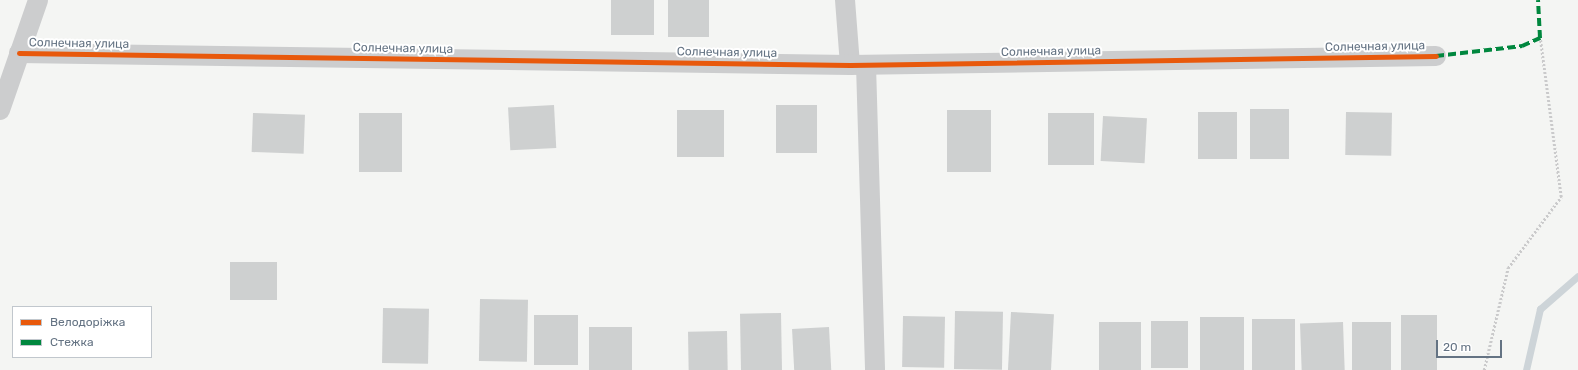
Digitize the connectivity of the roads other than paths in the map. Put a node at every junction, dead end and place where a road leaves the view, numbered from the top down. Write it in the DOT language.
graph roads {
  1 [pos="38,0"];
  2 [pos="845,0"];
  3 [pos="19,53"];
  4 [pos="1436,56"];
  5 [pos="858,65"];
  6 [pos="0,110"];
  7 [pos="875,370"];
  1 -- 3 [label="street"];
  2 -- 5 [label="street"];
  3 -- 5 [label="street, Солнечная улица"];
  3 -- 6 [label="street"];
  4 -- 5 [label="street, Солнечная улица"];
  5 -- 7 [label="street"];
}
